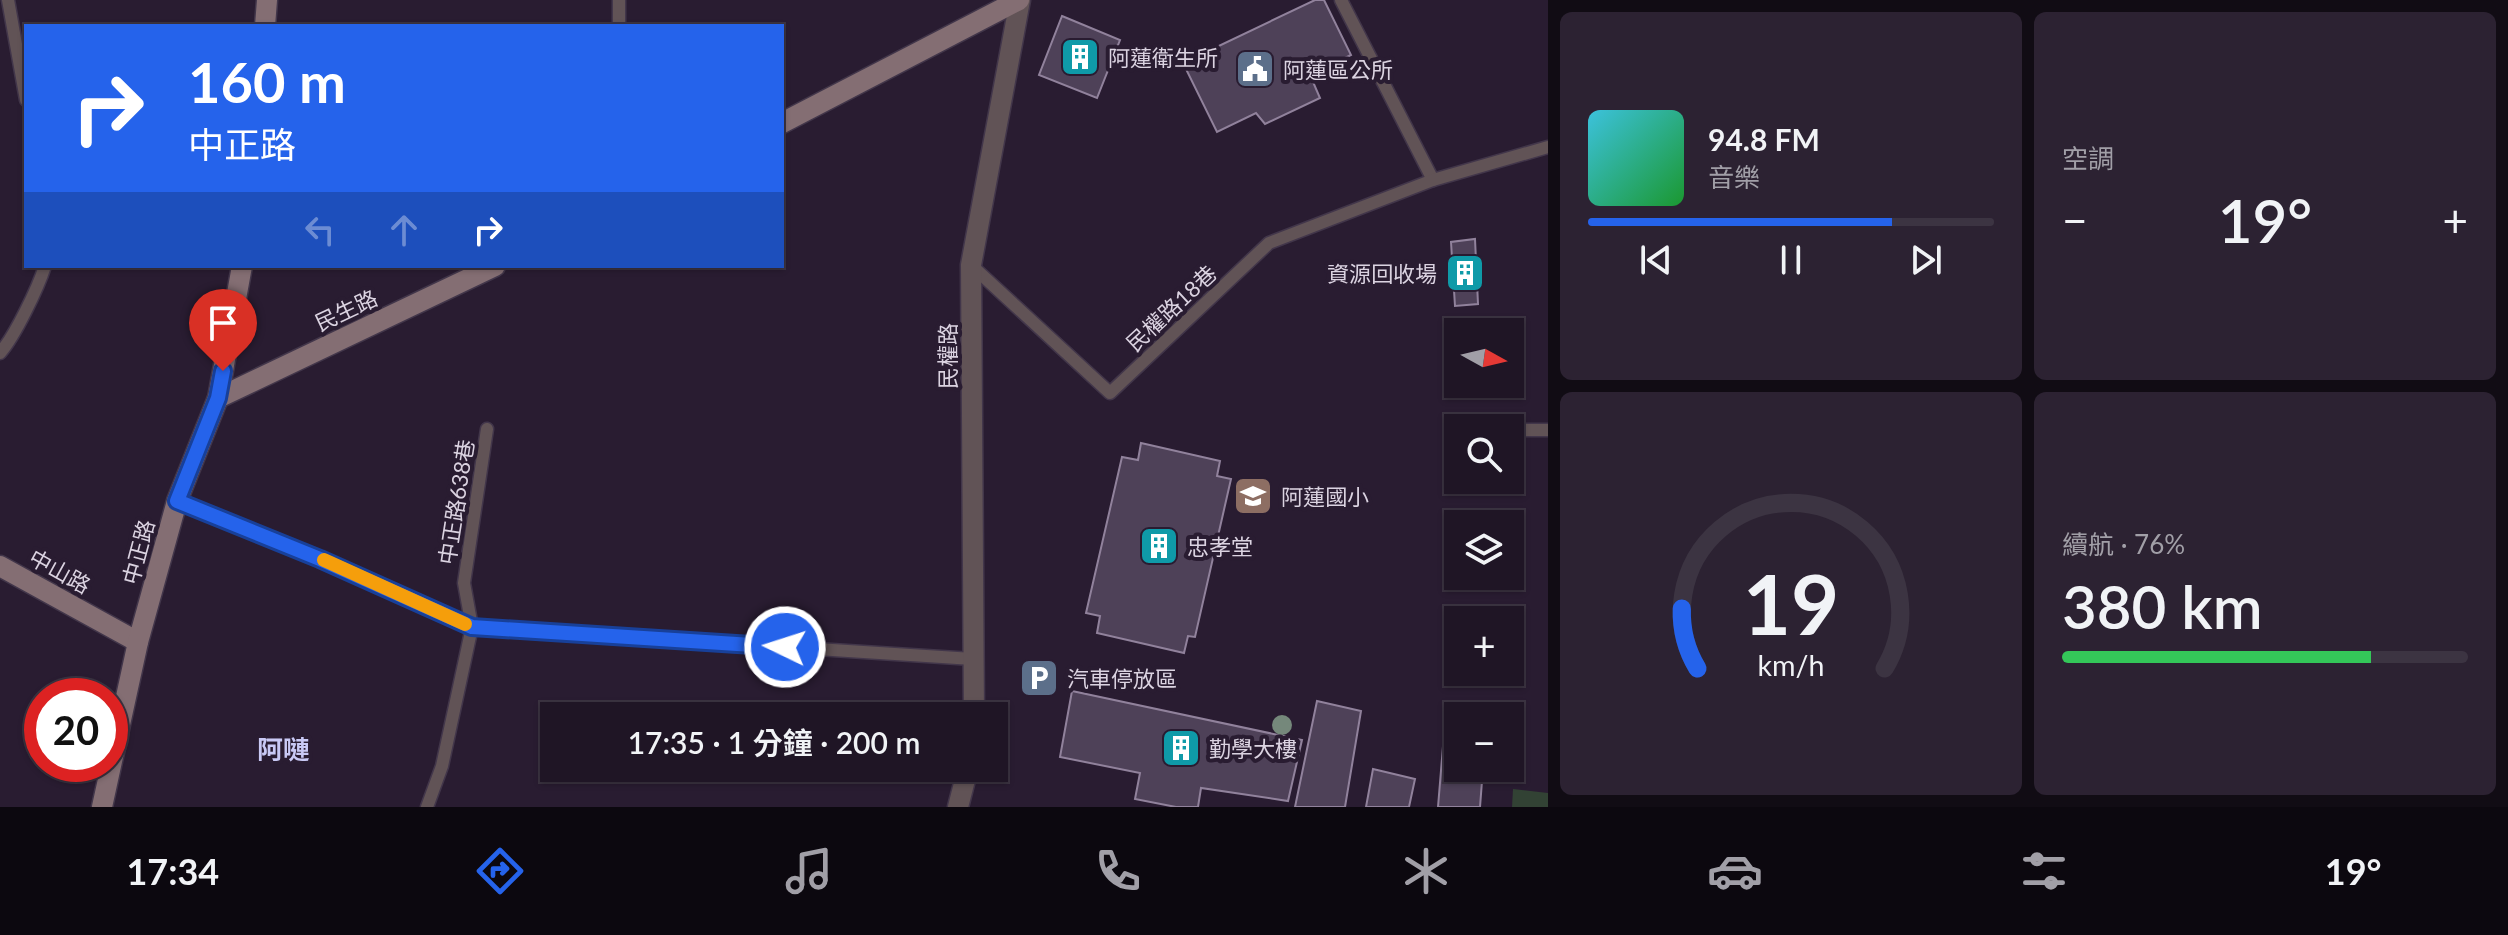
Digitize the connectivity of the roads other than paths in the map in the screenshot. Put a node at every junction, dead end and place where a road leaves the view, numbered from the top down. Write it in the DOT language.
graph roads {
  1 [pos="8,0"];
  2 [pos="267,0"];
  3 [pos="619,0"];
  4 [pos="1020,0"];
  5 [pos="1341,0"];
  6 [pos="265,24"];
  7 [pos="619,24"];
  8 [pos="24,89"];
  9 [pos="784,122"];
  10 [pos="1548,147"];
  11 [pos="1433,180"];
  12 [pos="971,265"];
  13 [pos="44,268"];
  14 [pos="242,268"];
  15 [pos="491,268"];
  16 [pos="0,353"];
  17 [pos="218,398"];
  18 [pos="487,429"];
  19 [pos="1524,430"];
  20 [pos="1548,430"];
  21 [pos="177,501"];
  22 [pos="0,566"];
  23 [pos="472,627"];
  24 [pos="138,642"];
  25 [pos="973,659"];
  26 [pos="974,702"];
  27 [pos="964,782"];
  28 [pos="102,807"];
  29 [pos="427,807"];
  30 [pos="958,807"];
  1 -- 8 [label="lane"];
  2 -- 6 [label="street"];
  3 -- 7 [label="lane"];
  4 -- 9 [label="street"];
  4 -- 12 [label="street, 民權路"];
  5 -- 11 [label="lane"];
  10 -- 11 [label="lane"];
  11 -- 12 [label="lane, 民權路18巷"];
  12 -- 25 [label="street, 民權路"];
  13 -- 16 [label="lane"];
  14 -- 17 [label="street, 中正路"];
  15 -- 17 [label="street, 民生路"];
  17 -- 21 [label="street, 中正路"];
  18 -- 23 [label="lane, 中正路638巷"];
  19 -- 20 [label="lane"];
  21 -- 23 [label="lane"];
  21 -- 24 [label="street, 中正路"];
  22 -- 24 [label="street, 中山路"];
  23 -- 25 [label="lane"];
  23 -- 29 [label="lane"];
  24 -- 28 [label="street, 中正路"];
  25 -- 26 [label="street, 民權路"];
  27 -- 30 [label="street"];
}
